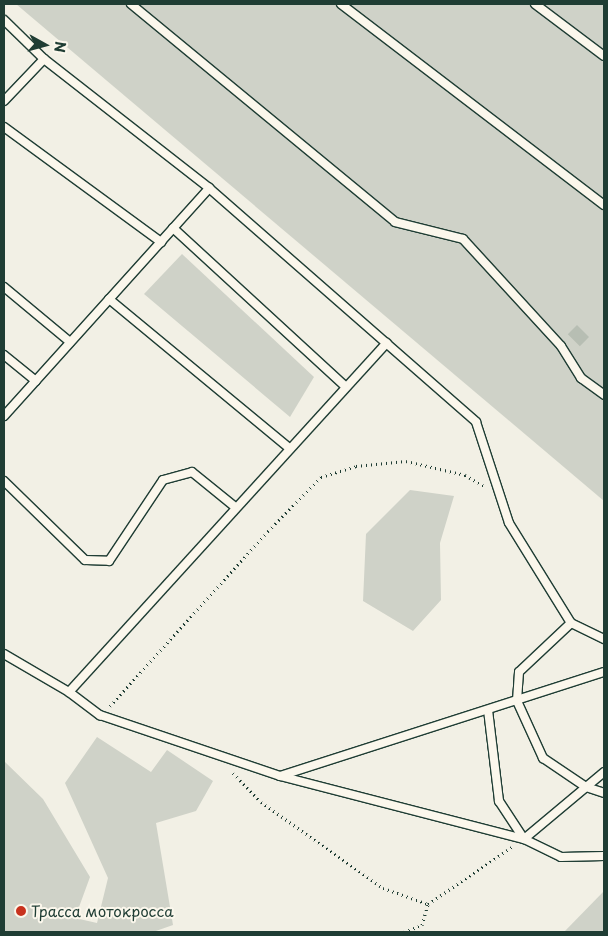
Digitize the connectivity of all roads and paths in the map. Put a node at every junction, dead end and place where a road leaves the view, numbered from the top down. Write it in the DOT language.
graph roads {
  1 [pos="131,4"];
  2 [pos="341,4"];
  3 [pos="535,4"];
  4 [pos="4,20"];
  5 [pos="604,56"];
  6 [pos="44,59"];
  7 [pos="4,101"];
  8 [pos="4,127"];
  9 [pos="209,188"];
  10 [pos="604,205"];
  11 [pos="173,228"];
  12 [pos="161,242"];
  13 [pos="4,287"];
  14 [pos="110,299"];
  15 [pos="70,342"];
  16 [pos="387,343"];
  17 [pos="4,355"];
  18 [pos="36,381"];
  19 [pos="346,386"];
  20 [pos="604,395"];
  21 [pos="4,416"];
  22 [pos="289,448"];
  23 [pos="4,481"];
  24 [pos="499,494"];
  25 [pos="235,507"];
  26 [pos="571,624"];
  27 [pos="604,639"];
  28 [pos="4,654"];
  29 [pos="603,672"];
  30 [pos="69,692"];
  31 [pos="517,701"];
  32 [pos="488,710"];
  33 [pos="100,715"];
  34 [pos="213,753"];
  35 [pos="604,772"];
  36 [pos="280,776"];
  37 [pos="586,787"];
  38 [pos="604,793"];
  39 [pos="524,839"];
  40 [pos="604,856"];
  41 [pos="428,904"];
  42 [pos="404,932"];
  1 -- 20 [label="lane"];
  2 -- 10 [label="lane"];
  3 -- 5 [label="lane"];
  4 -- 6 [label="lane"];
  6 -- 7 [label="lane"];
  6 -- 9 [label="lane"];
  8 -- 12 [label="lane"];
  9 -- 11 [label="lane"];
  9 -- 16 [label="lane"];
  11 -- 12 [label="lane"];
  11 -- 19 [label="lane"];
  12 -- 14 [label="lane"];
  13 -- 15 [label="lane"];
  14 -- 15 [label="lane"];
  14 -- 22 [label="lane"];
  15 -- 18 [label="lane"];
  16 -- 19 [label="lane"];
  16 -- 24 [label="lane"];
  17 -- 18 [label="lane"];
  18 -- 21 [label="lane"];
  19 -- 22 [label="lane"];
  22 -- 25 [label="lane"];
  23 -- 25 [label="lane"];
  24 -- 26 [label="lane"];
  24 -- 33 [label="path"];
  25 -- 30 [label="lane"];
  26 -- 27 [label="lane"];
  26 -- 31 [label="lane"];
  28 -- 30 [label="lane"];
  29 -- 31 [label="lane"];
  30 -- 33 [label="lane"];
  31 -- 32 [label="lane"];
  31 -- 37 [label="lane"];
  32 -- 36 [label="lane"];
  32 -- 39 [label="lane"];
  33 -- 34 [label="lane"];
  34 -- 36 [label="lane"];
  34 -- 41 [label="path"];
  35 -- 37 [label="lane"];
  36 -- 39 [label="lane"];
  37 -- 38 [label="lane"];
  37 -- 39 [label="lane"];
  39 -- 40 [label="lane"];
  39 -- 41 [label="path"];
  41 -- 42 [label="path"];
}
